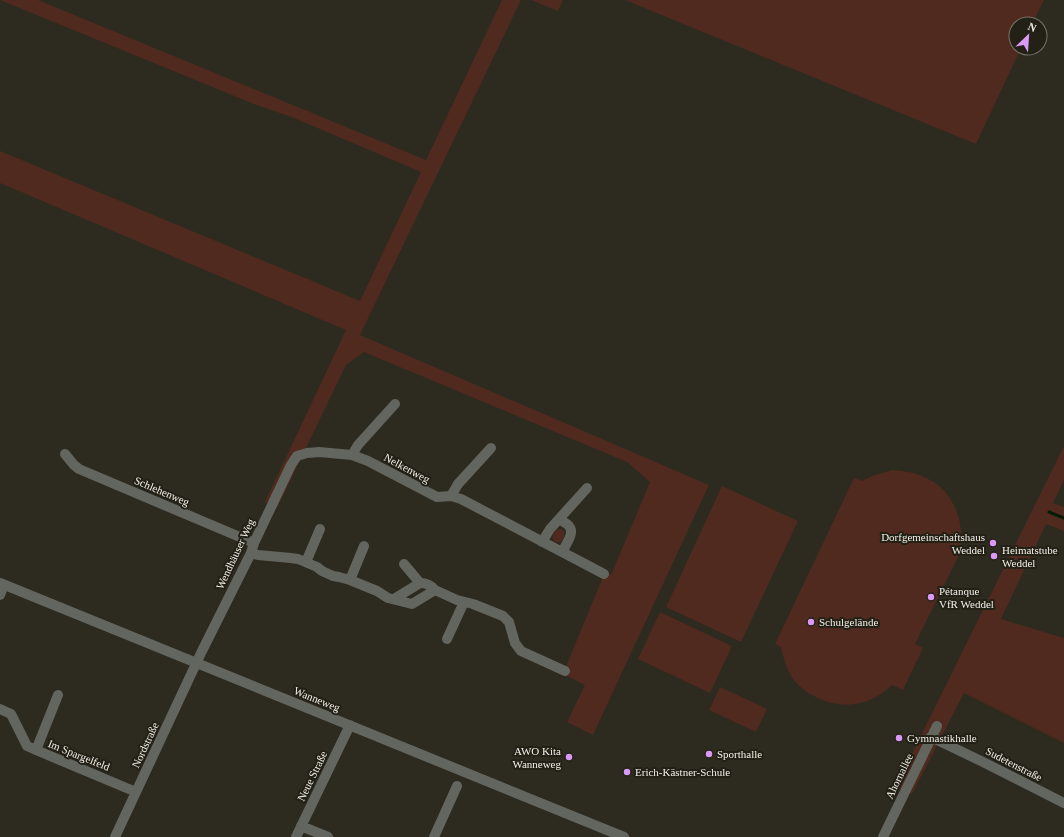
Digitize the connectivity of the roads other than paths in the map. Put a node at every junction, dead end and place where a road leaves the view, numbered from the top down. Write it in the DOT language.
graph roads {
  1 [pos="395,404"];
  2 [pos="491,448"];
  3 [pos="64,454"];
  4 [pos="352,455"];
  5 [pos="297,456"];
  6 [pos="587,488"];
  7 [pos="451,496"];
  8 [pos="559,519"];
  9 [pos="320,529"];
  10 [pos="254,542"];
  11 [pos="542,542"];
  12 [pos="364,546"];
  13 [pos="562,552"];
  14 [pos="250,553"];
  15 [pos="306,562"];
  16 [pos="404,564"];
  17 [pos="604,574"];
  18 [pos="350,580"];
  19 [pos="420,582"];
  20 [pos="2,584"];
  21 [pos="435,590"];
  22 [pos="0,595"];
  23 [pos="394,599"];
  24 [pos="464,602"];
  25 [pos="446,639"];
  26 [pos="197,663"];
  27 [pos="565,671"];
  28 [pos="58,695"];
  29 [pos="0,709"];
  30 [pos="350,725"];
  31 [pos="937,726"];
  32 [pos="931,737"];
  33 [pos="36,750"];
  34 [pos="457,786"];
  35 [pos="136,792"];
  36 [pos="1064,803"];
  37 [pos="301,826"];
  38 [pos="115,837"];
  39 [pos="296,837"];
  40 [pos="328,837"];
  41 [pos="434,837"];
  42 [pos="624,837"];
  43 [pos="882,837"];
  1 -- 4 [label="street"];
  2 -- 7 [label="street"];
  3 -- 10 [label="street, Schlehenweg"];
  4 -- 5 [label="street, Nelkenweg"];
  4 -- 7 [label="street, Nelkenweg"];
  5 -- 10 [label="street, Wendhäuser Weg"];
  6 -- 8 [label="street"];
  7 -- 11 [label="street, Nelkenweg"];
  8 -- 11 [label="street"];
  8 -- 13 [label="street"];
  9 -- 15 [label="street"];
  10 -- 14 [label="street, Wendhäuser Weg"];
  11 -- 13 [label="street, Nelkenweg"];
  12 -- 18 [label="street"];
  13 -- 17 [label="street, Nelkenweg"];
  14 -- 15 [label="street"];
  14 -- 26 [label="street, Wendhäuser Weg"];
  15 -- 18 [label="street"];
  16 -- 19 [label="street"];
  18 -- 23 [label="street"];
  19 -- 21 [label="street"];
  19 -- 23 [label="street"];
  20 -- 22 [label="street"];
  20 -- 26 [label="street, Wanneweg"];
  21 -- 23 [label="street"];
  21 -- 24 [label="street"];
  24 -- 25 [label="street"];
  24 -- 27 [label="street"];
  26 -- 30 [label="street, Wanneweg"];
  26 -- 35 [label="street, Nordstraße"];
  28 -- 33 [label="street, Im Spargelfeld"];
  29 -- 33 [label="street, Im Spargelfeld"];
  30 -- 37 [label="street, Neue Straße"];
  30 -- 42 [label="street, Wanneweg"];
  31 -- 32 [label="street, Ahornallee"];
  32 -- 36 [label="street, Sudetenstraße"];
  32 -- 43 [label="street, Ahornallee"];
  33 -- 35 [label="street, Im Spargelfeld"];
  34 -- 41 [label="street"];
  35 -- 38 [label="street, Nordstraße"];
  37 -- 39 [label="street, Neue Straße"];
  37 -- 40 [label="street"];
}
